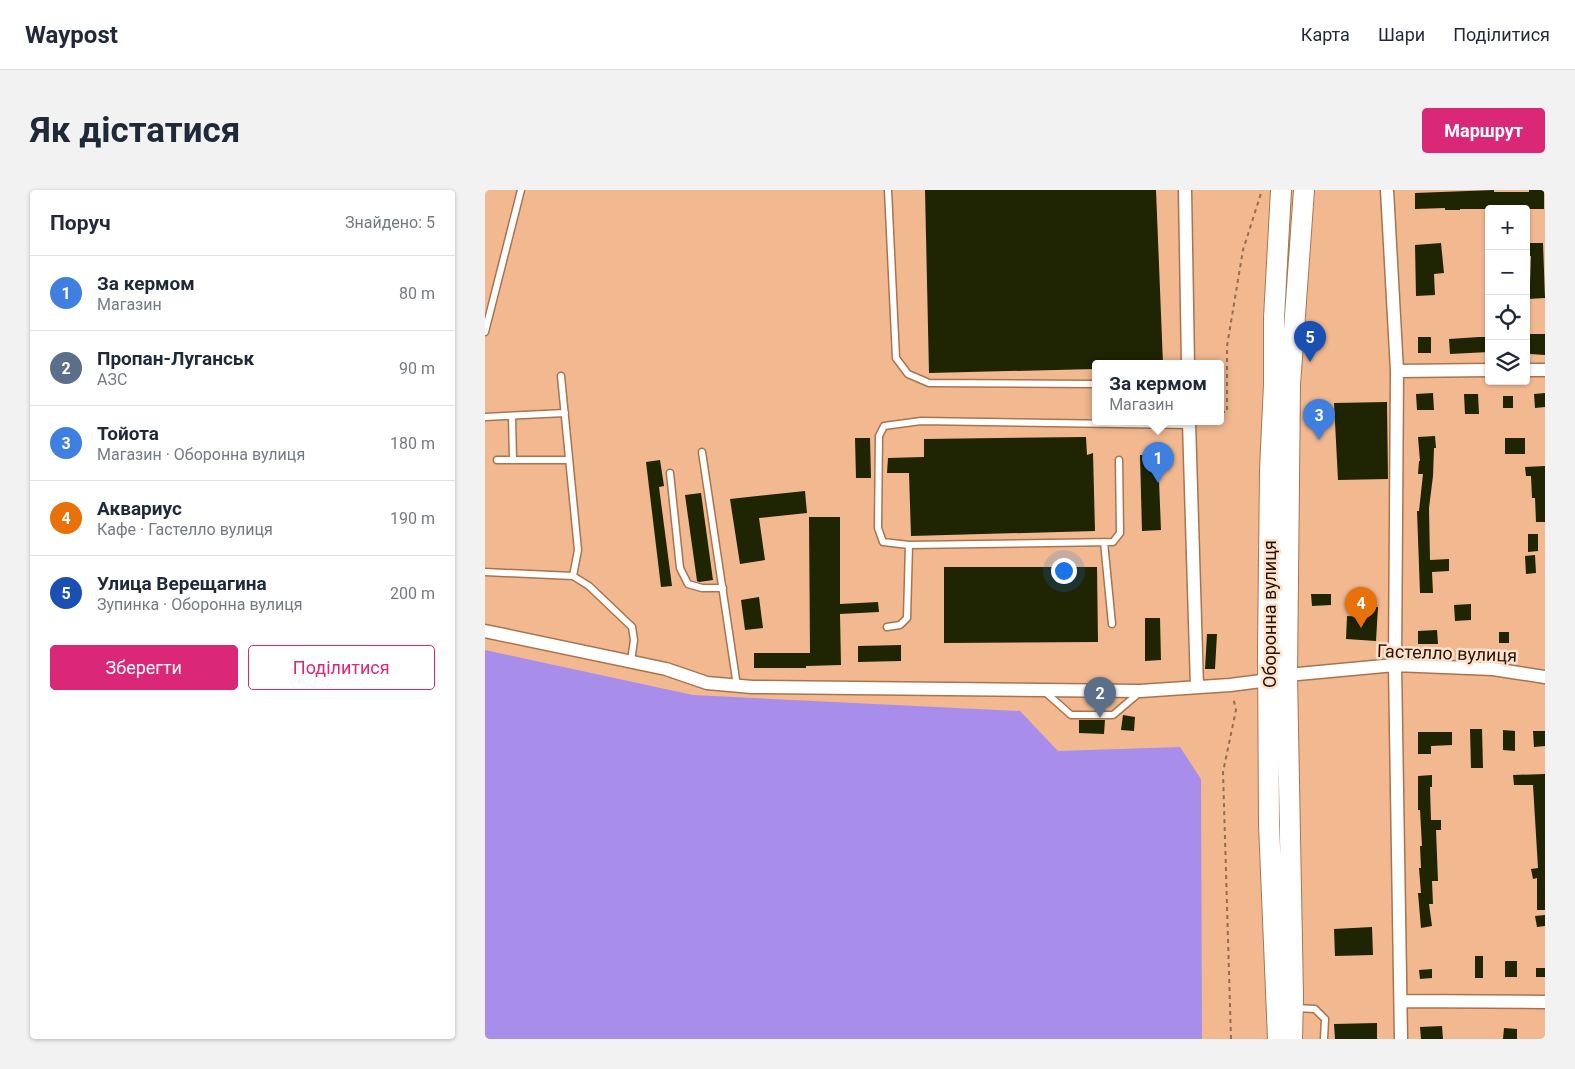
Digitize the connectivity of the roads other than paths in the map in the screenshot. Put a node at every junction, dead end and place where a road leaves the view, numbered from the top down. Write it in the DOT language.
graph roads {
  1 [pos="521,190"];
  2 [pos="888,190"];
  3 [pos="1185,190"];
  4 [pos="1281,190"];
  5 [pos="1304,190"];
  6 [pos="1387,190"];
  7 [pos="485,332"];
  8 [pos="1187,360"];
  9 [pos="1485,370"];
  10 [pos="1530,370"];
  11 [pos="1545,370"];
  12 [pos="1397,371"];
  13 [pos="561,376"];
  14 [pos="1092,384"];
  15 [pos="565,413"];
  16 [pos="512,416"];
  17 [pos="485,417"];
  18 [pos="1092,423"];
  19 [pos="1189,425"];
  20 [pos="702,452"];
  21 [pos="497,460"];
  22 [pos="513,460"];
  23 [pos="569,460"];
  24 [pos="1119,460"];
  25 [pos="670,473"];
  26 [pos="1104,542"];
  27 [pos="909,545"];
  28 [pos="485,572"];
  29 [pos="573,576"];
  30 [pos="723,588"];
  31 [pos="1112,624"];
  32 [pos="887,627"];
  33 [pos="485,631"];
  34 [pos="631,661"];
  35 [pos="1395,665"];
  36 [pos="1545,677"];
  37 [pos="1278,678"];
  38 [pos="737,686"];
  39 [pos="1197,687"];
  40 [pos="1043,690"];
  41 [pos="1141,691"];
  42 [pos="1401,1002"];
  43 [pos="1545,1002"];
  44 [pos="1292,1008"];
  45 [pos="1278,1039"];
  46 [pos="1292,1039"];
  47 [pos="1324,1039"];
  48 [pos="1401,1039"];
  1 -- 7 [label="lane"];
  2 -- 14 [label="lane"];
  3 -- 8 [label="street"];
  4 -- 37 [label="main road, Оборонна вулиця"];
  5 -- 37 [label="main road, Оборонна вулиця"];
  6 -- 12 [label="street"];
  9 -- 12 [label="street"];
  10 -- 11 [label="street"];
  12 -- 35 [label="street"];
  13 -- 15 [label="lane"];
  15 -- 16 [label="lane"];
  15 -- 23 [label="lane"];
  16 -- 17 [label="lane"];
  16 -- 22 [label="lane"];
  18 -- 27 [label="lane"];
  19 -- 39 [label="street"];
  20 -- 30 [label="lane"];
  21 -- 22 [label="lane"];
  22 -- 23 [label="lane"];
  23 -- 29 [label="lane"];
  24 -- 26 [label="lane"];
  25 -- 30 [label="lane"];
  26 -- 27 [label="lane"];
  26 -- 31 [label="lane"];
  27 -- 32 [label="lane"];
  28 -- 29 [label="lane"];
  29 -- 34 [label="lane"];
  30 -- 38 [label="lane"];
  33 -- 34 [label="street, Гастелло вулиця"];
  34 -- 38 [label="street, Гастелло вулиця"];
  35 -- 36 [label="street, Гастелло вулиця"];
  35 -- 37 [label="street, Гастелло вулиця"];
  35 -- 42 [label="street"];
  37 -- 39 [label="street, Гастелло вулиця"];
  37 -- 44 [label="main road, Оборонна вулиця"];
  37 -- 45 [label="main road, Оборонна вулиця"];
  38 -- 40 [label="street, Гастелло вулиця"];
  39 -- 41 [label="street, Гастелло вулиця"];
  40 -- 41 [label="street, Гастелло вулиця"];
  40 -- 41 [label="lane"];
  42 -- 43 [label="street"];
  42 -- 48 [label="street"];
  44 -- 46 [label="main road, Оборонна вулиця"];
  44 -- 47 [label="lane"];
}
